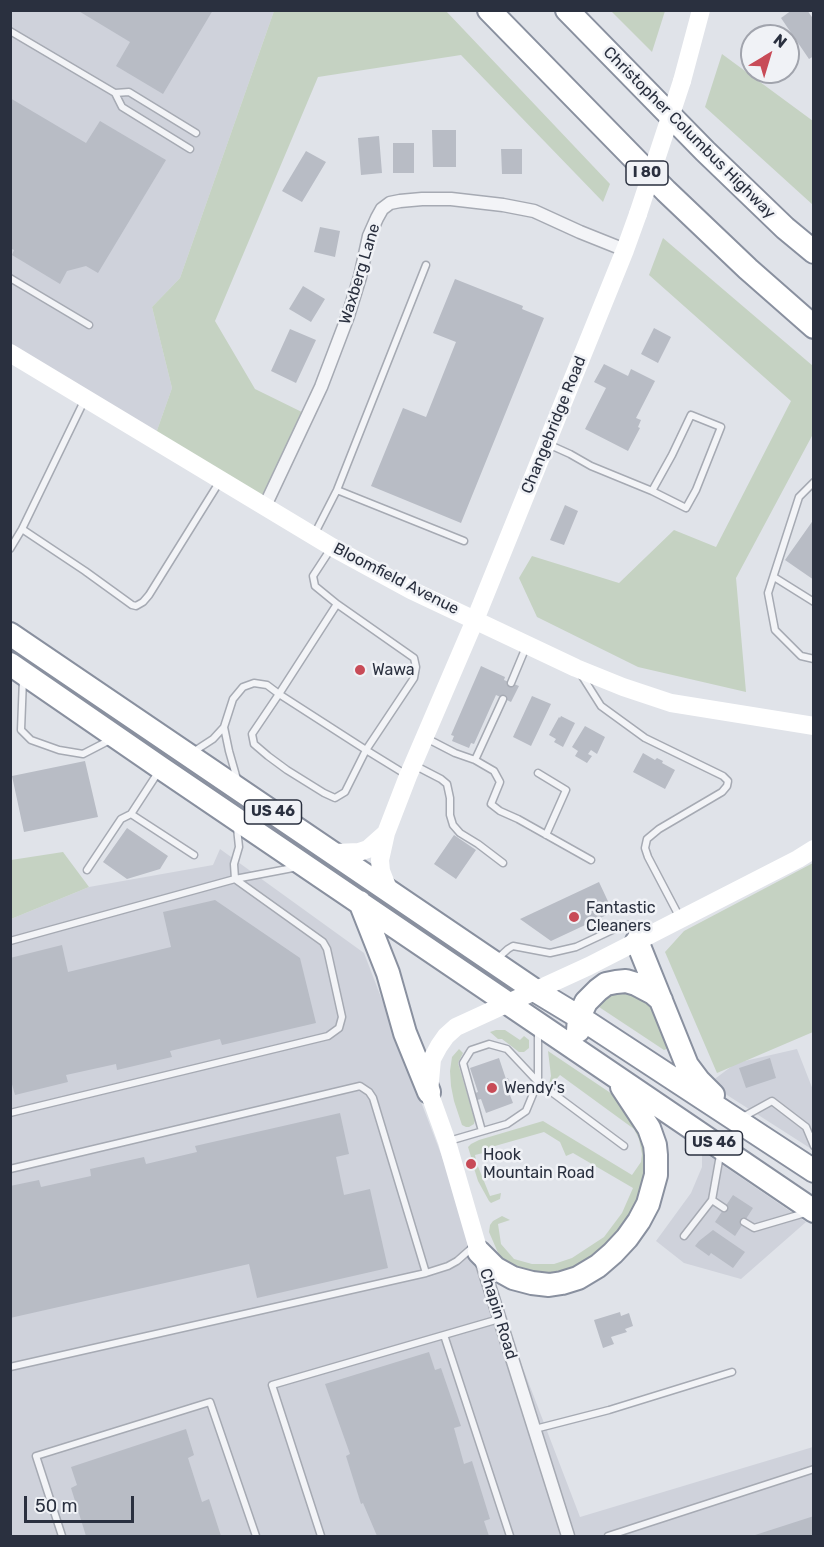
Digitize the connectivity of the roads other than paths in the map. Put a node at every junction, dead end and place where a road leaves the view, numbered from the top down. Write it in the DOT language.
graph roads {
  1 [pos="489,10"];
  2 [pos="567,10"];
  3 [pos="701,10"];
  4 [pos="10,31"];
  5 [pos="115,93"];
  6 [pos="196,133"];
  7 [pos="190,149"];
  8 [pos="625,250"];
  9 [pos="813,252"];
  10 [pos="426,265"];
  11 [pos="10,278"];
  12 [pos="89,324"];
  13 [pos="813,327"];
  14 [pos="10,353"];
  15 [pos="85,398"];
  16 [pos="547,443"];
  17 [pos="221,479"];
  18 [pos="813,482"];
  19 [pos="337,490"];
  20 [pos="652,491"];
  21 [pos="265,506"];
  22 [pos="21,529"];
  23 [pos="314,536"];
  24 [pos="464,541"];
  25 [pos="332,547"];
  26 [pos="10,549"];
  27 [pos="774,577"];
  28 [pos="813,602"];
  29 [pos="337,604"];
  30 [pos="476,620"];
  31 [pos="10,634"];
  32 [pos="528,644"];
  33 [pos="813,659"];
  34 [pos="17,668"];
  35 [pos="576,668"];
  36 [pos="511,683"];
  37 [pos="279,694"];
  38 [pos="503,699"];
  39 [pos="813,726"];
  40 [pos="224,727"];
  41 [pos="117,737"];
  42 [pos="425,737"];
  43 [pos="366,750"];
  44 [pos="188,754"];
  45 [pos="475,760"];
  46 [pos="161,768"];
  47 [pos="411,770"];
  48 [pos="538,773"];
  49 [pos="240,789"];
  50 [pos="131,814"];
  51 [pos="236,818"];
  52 [pos="386,833"];
  53 [pos="546,835"];
  54 [pos="813,849"];
  55 [pos="335,853"];
  56 [pos="194,855"];
  57 [pos="591,860"];
  58 [pos="503,863"];
  59 [pos="307,866"];
  60 [pos="87,870"];
  61 [pos="235,879"];
  62 [pos="388,889"];
  63 [pos="360,902"];
  64 [pos="681,919"];
  65 [pos="10,941"];
  66 [pos="637,941"];
  67 [pos="494,962"];
  68 [pos="536,991"];
  69 [pos="661,1000"];
  70 [pos="508,1003"];
  71 [pos="579,1017"];
  72 [pos="539,1023"];
  73 [pos="576,1049"];
  74 [pos="614,1076"];
  75 [pos="538,1082"];
  76 [pos="429,1092"];
  77 [pos="10,1113"];
  78 [pos="737,1120"];
  79 [pos="482,1131"];
  80 [pos="447,1142"];
  81 [pos="624,1146"];
  82 [pos="813,1146"];
  83 [pos="721,1148"];
  84 [pos="10,1169"];
  85 [pos="813,1171"];
  86 [pos="712,1200"];
  87 [pos="724,1208"];
  88 [pos="813,1211"];
  89 [pos="744,1222"];
  90 [pos="684,1236"];
  91 [pos="478,1248"];
  92 [pos="426,1273"];
  93 [pos="499,1319"];
  94 [pos="444,1335"];
  95 [pos="10,1367"];
  96 [pos="732,1372"];
  97 [pos="534,1430"];
  98 [pos="813,1469"];
  99 [pos="62,1536"];
  100 [pos="256,1536"];
  101 [pos="321,1536"];
  102 [pos="510,1536"];
  103 [pos="568,1536"];
  104 [pos="608,1536"];
  1 -- 13 [label="highway, I 80"];
  2 -- 9 [label="highway, Christopher Columbus Highway"];
  3 -- 8 [label="main road, Changebridge Road, bridge"];
  4 -- 5 [label="lane"];
  5 -- 6 [label="lane"];
  5 -- 7 [label="lane"];
  8 -- 16 [label="main road, Changebridge Road"];
  8 -- 21 [label="street, Waxberg Lane"];
  10 -- 19 [label="lane"];
  11 -- 12 [label="lane"];
  14 -- 15 [label="main road, Bloomfield Avenue"];
  15 -- 17 [label="main road, Bloomfield Avenue"];
  15 -- 22 [label="lane"];
  16 -- 20 [label="lane"];
  16 -- 30 [label="main road, Changebridge Road"];
  17 -- 21 [label="main road, Bloomfield Avenue"];
  17 -- 22 [label="lane"];
  18 -- 27 [label="lane"];
  19 -- 23 [label="lane"];
  19 -- 24 [label="lane"];
  20 -- 20 [label="lane"];
  21 -- 23 [label="main road, Bloomfield Avenue"];
  22 -- 26 [label="lane"];
  23 -- 25 [label="main road, Bloomfield Avenue"];
  25 -- 29 [label="lane"];
  25 -- 30 [label="main road, Bloomfield Avenue"];
  27 -- 28 [label="lane"];
  27 -- 33 [label="lane"];
  29 -- 37 [label="lane"];
  29 -- 43 [label="lane"];
  30 -- 32 [label="main road, Bloomfield Avenue"];
  30 -- 42 [label="main road, Changebridge Road"];
  31 -- 44 [label="highway, US 46"];
  32 -- 35 [label="main road, Bloomfield Avenue"];
  32 -- 36 [label="lane"];
  34 -- 41 [label="highway, US 46"];
  34 -- 41 [label="lane"];
  35 -- 39 [label="main road, Bloomfield Avenue"];
  35 -- 64 [label="lane"];
  37 -- 40 [label="lane"];
  37 -- 43 [label="lane"];
  37 -- 43 [label="lane"];
  38 -- 45 [label="lane"];
  40 -- 44 [label="lane"];
  40 -- 49 [label="lane"];
  41 -- 46 [label="highway, US 46"];
  42 -- 45 [label="lane"];
  42 -- 47 [label="main road, Changebridge Road"];
  43 -- 47 [label="lane"];
  44 -- 49 [label="highway, US 46"];
  45 -- 53 [label="lane"];
  46 -- 50 [label="lane"];
  46 -- 51 [label="highway, US 46"];
  47 -- 52 [label="main road, Changebridge Road"];
  47 -- 58 [label="lane"];
  48 -- 53 [label="lane"];
  49 -- 55 [label="highway, US 46"];
  50 -- 56 [label="lane"];
  50 -- 60 [label="lane"];
  51 -- 59 [label="highway, US 46"];
  51 -- 61 [label="lane"];
  52 -- 55 [label="main road"];
  52 -- 62 [label="main road, Changebridge Road"];
  53 -- 57 [label="lane"];
  54 -- 64 [label="main road"];
  55 -- 62 [label="highway, US 46"];
  59 -- 61 [label="lane"];
  59 -- 63 [label="highway, US 46"];
  61 -- 65 [label="lane"];
  61 -- 77 [label="lane"];
  62 -- 67 [label="highway, US 46"];
  63 -- 70 [label="highway, US 46"];
  63 -- 76 [label="highway"];
  64 -- 66 [label="main road"];
  66 -- 67 [label="lane"];
  66 -- 68 [label="main road"];
  66 -- 69 [label="highway"];
  67 -- 68 [label="highway, US 46"];
  68 -- 70 [label="main road"];
  68 -- 71 [label="highway, US 46"];
  69 -- 71 [label="highway"];
  69 -- 78 [label="highway"];
  70 -- 72 [label="highway, US 46"];
  70 -- 76 [label="main road"];
  71 -- 73 [label="highway"];
  71 -- 78 [label="highway, US 46"];
  72 -- 73 [label="highway, US 46"];
  72 -- 75 [label="lane"];
  73 -- 74 [label="highway, US 46"];
  74 -- 83 [label="highway, US 46"];
  74 -- 91 [label="highway"];
  75 -- 79 [label="lane"];
  75 -- 79 [label="lane"];
  75 -- 81 [label="lane"];
  76 -- 80 [label="main road, Chapin Road"];
  78 -- 82 [label="lane"];
  78 -- 85 [label="highway, US 46"];
  79 -- 80 [label="lane"];
  80 -- 91 [label="main road, Chapin Road"];
  83 -- 86 [label="lane"];
  83 -- 88 [label="highway, US 46"];
  84 -- 92 [label="lane"];
  86 -- 87 [label="lane"];
  86 -- 90 [label="lane"];
  88 -- 89 [label="lane"];
  91 -- 92 [label="lane"];
  91 -- 93 [label="street, Chapin Road"];
  92 -- 95 [label="lane"];
  93 -- 94 [label="lane"];
  93 -- 97 [label="street, Chapin Road"];
  94 -- 101 [label="lane"];
  94 -- 102 [label="lane"];
  96 -- 97 [label="lane"];
  97 -- 103 [label="street, Chapin Road"];
  98 -- 104 [label="lane"];
  99 -- 100 [label="lane"];
}
